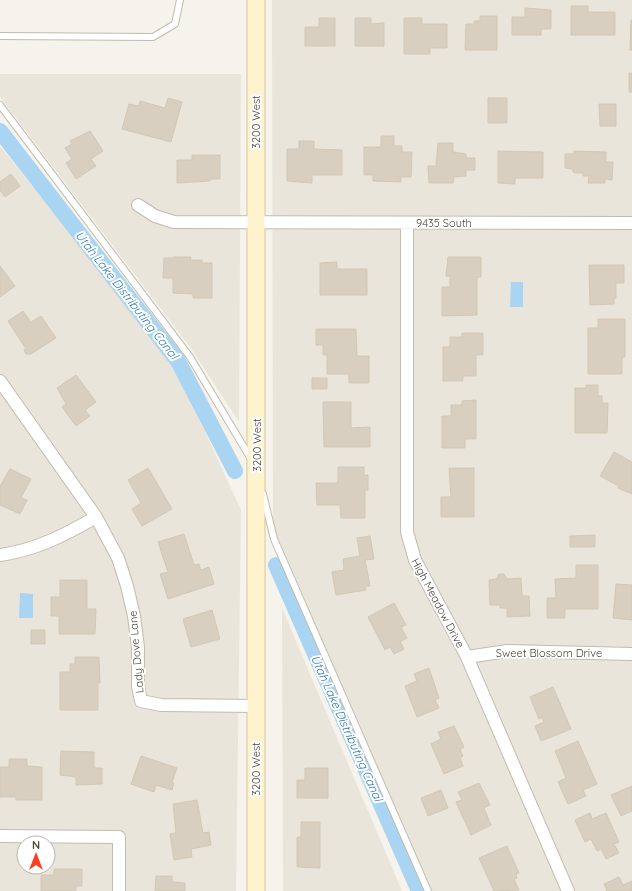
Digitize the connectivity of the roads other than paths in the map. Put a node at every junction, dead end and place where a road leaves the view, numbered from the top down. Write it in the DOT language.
graph roads {
  1 [pos="180,0"];
  2 [pos="256,0"];
  3 [pos="0,36"];
  4 [pos="0,105"];
  5 [pos="138,205"];
  6 [pos="256,222"];
  7 [pos="407,223"];
  8 [pos="632,223"];
  9 [pos="0,381"];
  10 [pos="257,469"];
  11 [pos="96,517"];
  12 [pos="0,555"];
  13 [pos="632,654"];
  14 [pos="467,657"];
  15 [pos="256,706"];
  16 [pos="0,836"];
  17 [pos="119,891"];
  18 [pos="256,891"];
  19 [pos="428,891"];
  20 [pos="568,891"];
  1 -- 3 [label="lane"];
  2 -- 6 [label="street, 3200 West"];
  4 -- 10 [label="lane"];
  5 -- 6 [label="street, 9435 South"];
  6 -- 7 [label="street, 9435 South"];
  6 -- 10 [label="street, 3200 West"];
  7 -- 8 [label="street, 9435 South"];
  7 -- 14 [label="street, High Meadow Drive"];
  9 -- 11 [label="street, Lady Dove Lane"];
  10 -- 15 [label="street, 3200 West"];
  10 -- 19 [label="lane"];
  11 -- 12 [label="street"];
  11 -- 15 [label="street, Lady Dove Lane"];
  13 -- 14 [label="street, Sweet Blossom Drive"];
  14 -- 20 [label="street, High Meadow Drive"];
  15 -- 18 [label="street, 3200 West"];
  16 -- 17 [label="street"];
}
